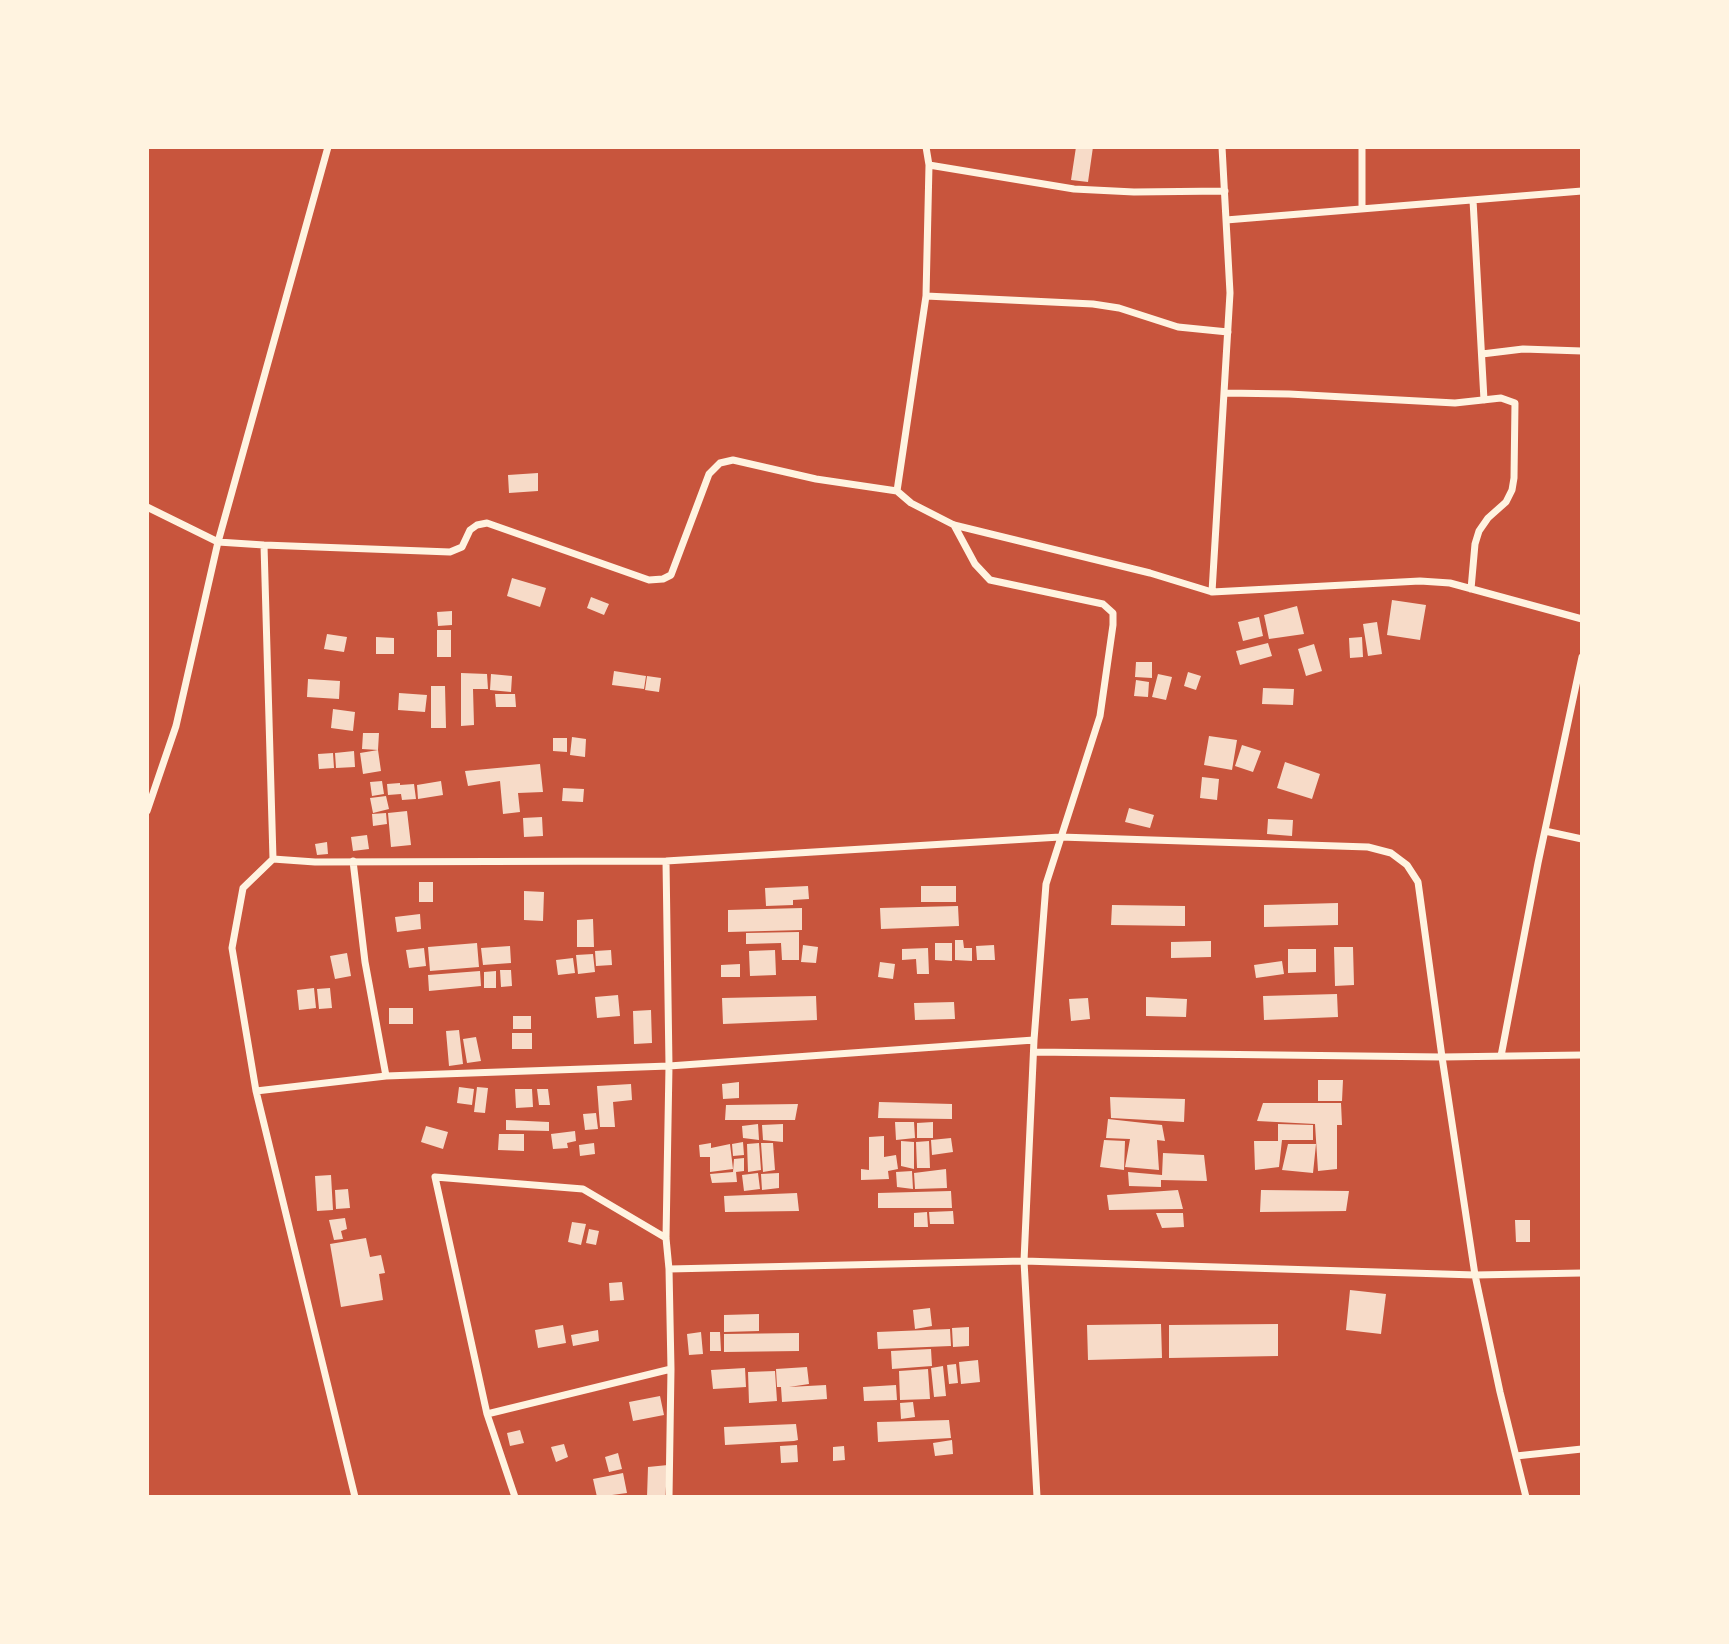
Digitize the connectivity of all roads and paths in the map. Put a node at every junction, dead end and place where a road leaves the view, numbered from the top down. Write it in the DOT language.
graph roads {
  1 [pos="328,147"];
  2 [pos="926,147"];
  3 [pos="1222,147"];
  4 [pos="1362,147"];
  5 [pos="929,165"];
  6 [pos="1225,191"];
  7 [pos="1582,191"];
  8 [pos="1473,200"];
  9 [pos="1362,209"];
  10 [pos="1226,220"];
  11 [pos="926,296"];
  12 [pos="1228,332"];
  13 [pos="1582,351"];
  14 [pos="1482,354"];
  15 [pos="1225,393"];
  16 [pos="1484,400"];
  17 [pos="897,491"];
  18 [pos="147,507"];
  19 [pos="954,525"];
  20 [pos="218,542"];
  21 [pos="264,545"];
  22 [pos="1471,589"];
  23 [pos="1212,592"];
  24 [pos="1582,619"];
  25 [pos="1582,657"];
  26 [pos="147,811"];
  27 [pos="1545,831"];
  28 [pos="1060,837"];
  29 [pos="1582,839"];
  30 [pos="273,859"];
  31 [pos="666,861"];
  32 [pos="353,862"];
  33 [pos="1034,1040"];
  34 [pos="1034,1052"];
  35 [pos="1582,1055"];
  36 [pos="1501,1056"];
  37 [pos="1442,1057"];
  38 [pos="668,1066"];
  39 [pos="386,1076"];
  40 [pos="256,1091"];
  41 [pos="666,1238"];
  42 [pos="1024,1261"];
  43 [pos="669,1269"];
  44 [pos="1582,1273"];
  45 [pos="1475,1275"];
  46 [pos="671,1368"];
  47 [pos="488,1414"];
  48 [pos="1582,1449"];
  49 [pos="1516,1456"];
  50 [pos="355,1497"];
  51 [pos="515,1497"];
  52 [pos="669,1497"];
  53 [pos="1037,1497"];
  54 [pos="1526,1497"];
  1 -- 20 [label="street"];
  2 -- 5 [label="street"];
  3 -- 6 [label="street"];
  4 -- 9 [label="street"];
  5 -- 6 [label="street"];
  5 -- 11 [label="street"];
  6 -- 10 [label="street"];
  7 -- 8 [label="street"];
  8 -- 9 [label="street"];
  8 -- 14 [label="street"];
  9 -- 10 [label="street"];
  10 -- 12 [label="street"];
  11 -- 12 [label="street"];
  11 -- 17 [label="street"];
  12 -- 15 [label="street"];
  13 -- 14 [label="street"];
  14 -- 16 [label="street"];
  15 -- 16 [label="street"];
  15 -- 23 [label="street"];
  16 -- 22 [label="street"];
  17 -- 19 [label="street"];
  17 -- 21 [label="street"];
  18 -- 20 [label="street"];
  19 -- 23 [label="street"];
  19 -- 28 [label="street"];
  20 -- 21 [label="street"];
  20 -- 26 [label="street"];
  21 -- 30 [label="street"];
  22 -- 23 [label="street"];
  22 -- 24 [label="street"];
  25 -- 27 [label="street"];
  27 -- 29 [label="street"];
  27 -- 36 [label="street"];
  28 -- 31 [label="street"];
  28 -- 33 [label="street"];
  28 -- 37 [label="street"];
  30 -- 32 [label="street"];
  30 -- 40 [label="street"];
  31 -- 32 [label="street"];
  31 -- 38 [label="street"];
  32 -- 39 [label="street"];
  33 -- 34 [label="street"];
  33 -- 38 [label="street"];
  34 -- 37 [label="street"];
  34 -- 42 [label="street"];
  35 -- 36 [label="street"];
  36 -- 37 [label="street"];
  37 -- 45 [label="street"];
  38 -- 39 [label="street"];
  38 -- 41 [label="street"];
  39 -- 40 [label="street"];
  40 -- 50 [label="street"];
  41 -- 43 [label="street"];
  41 -- 47 [label="street"];
  42 -- 43 [label="street"];
  42 -- 45 [label="street"];
  42 -- 53 [label="street"];
  43 -- 46 [label="street"];
  44 -- 45 [label="street"];
  45 -- 49 [label="street"];
  46 -- 47 [label="street"];
  46 -- 52 [label="street"];
  47 -- 51 [label="street"];
  48 -- 49 [label="street"];
  49 -- 54 [label="street"];
}
